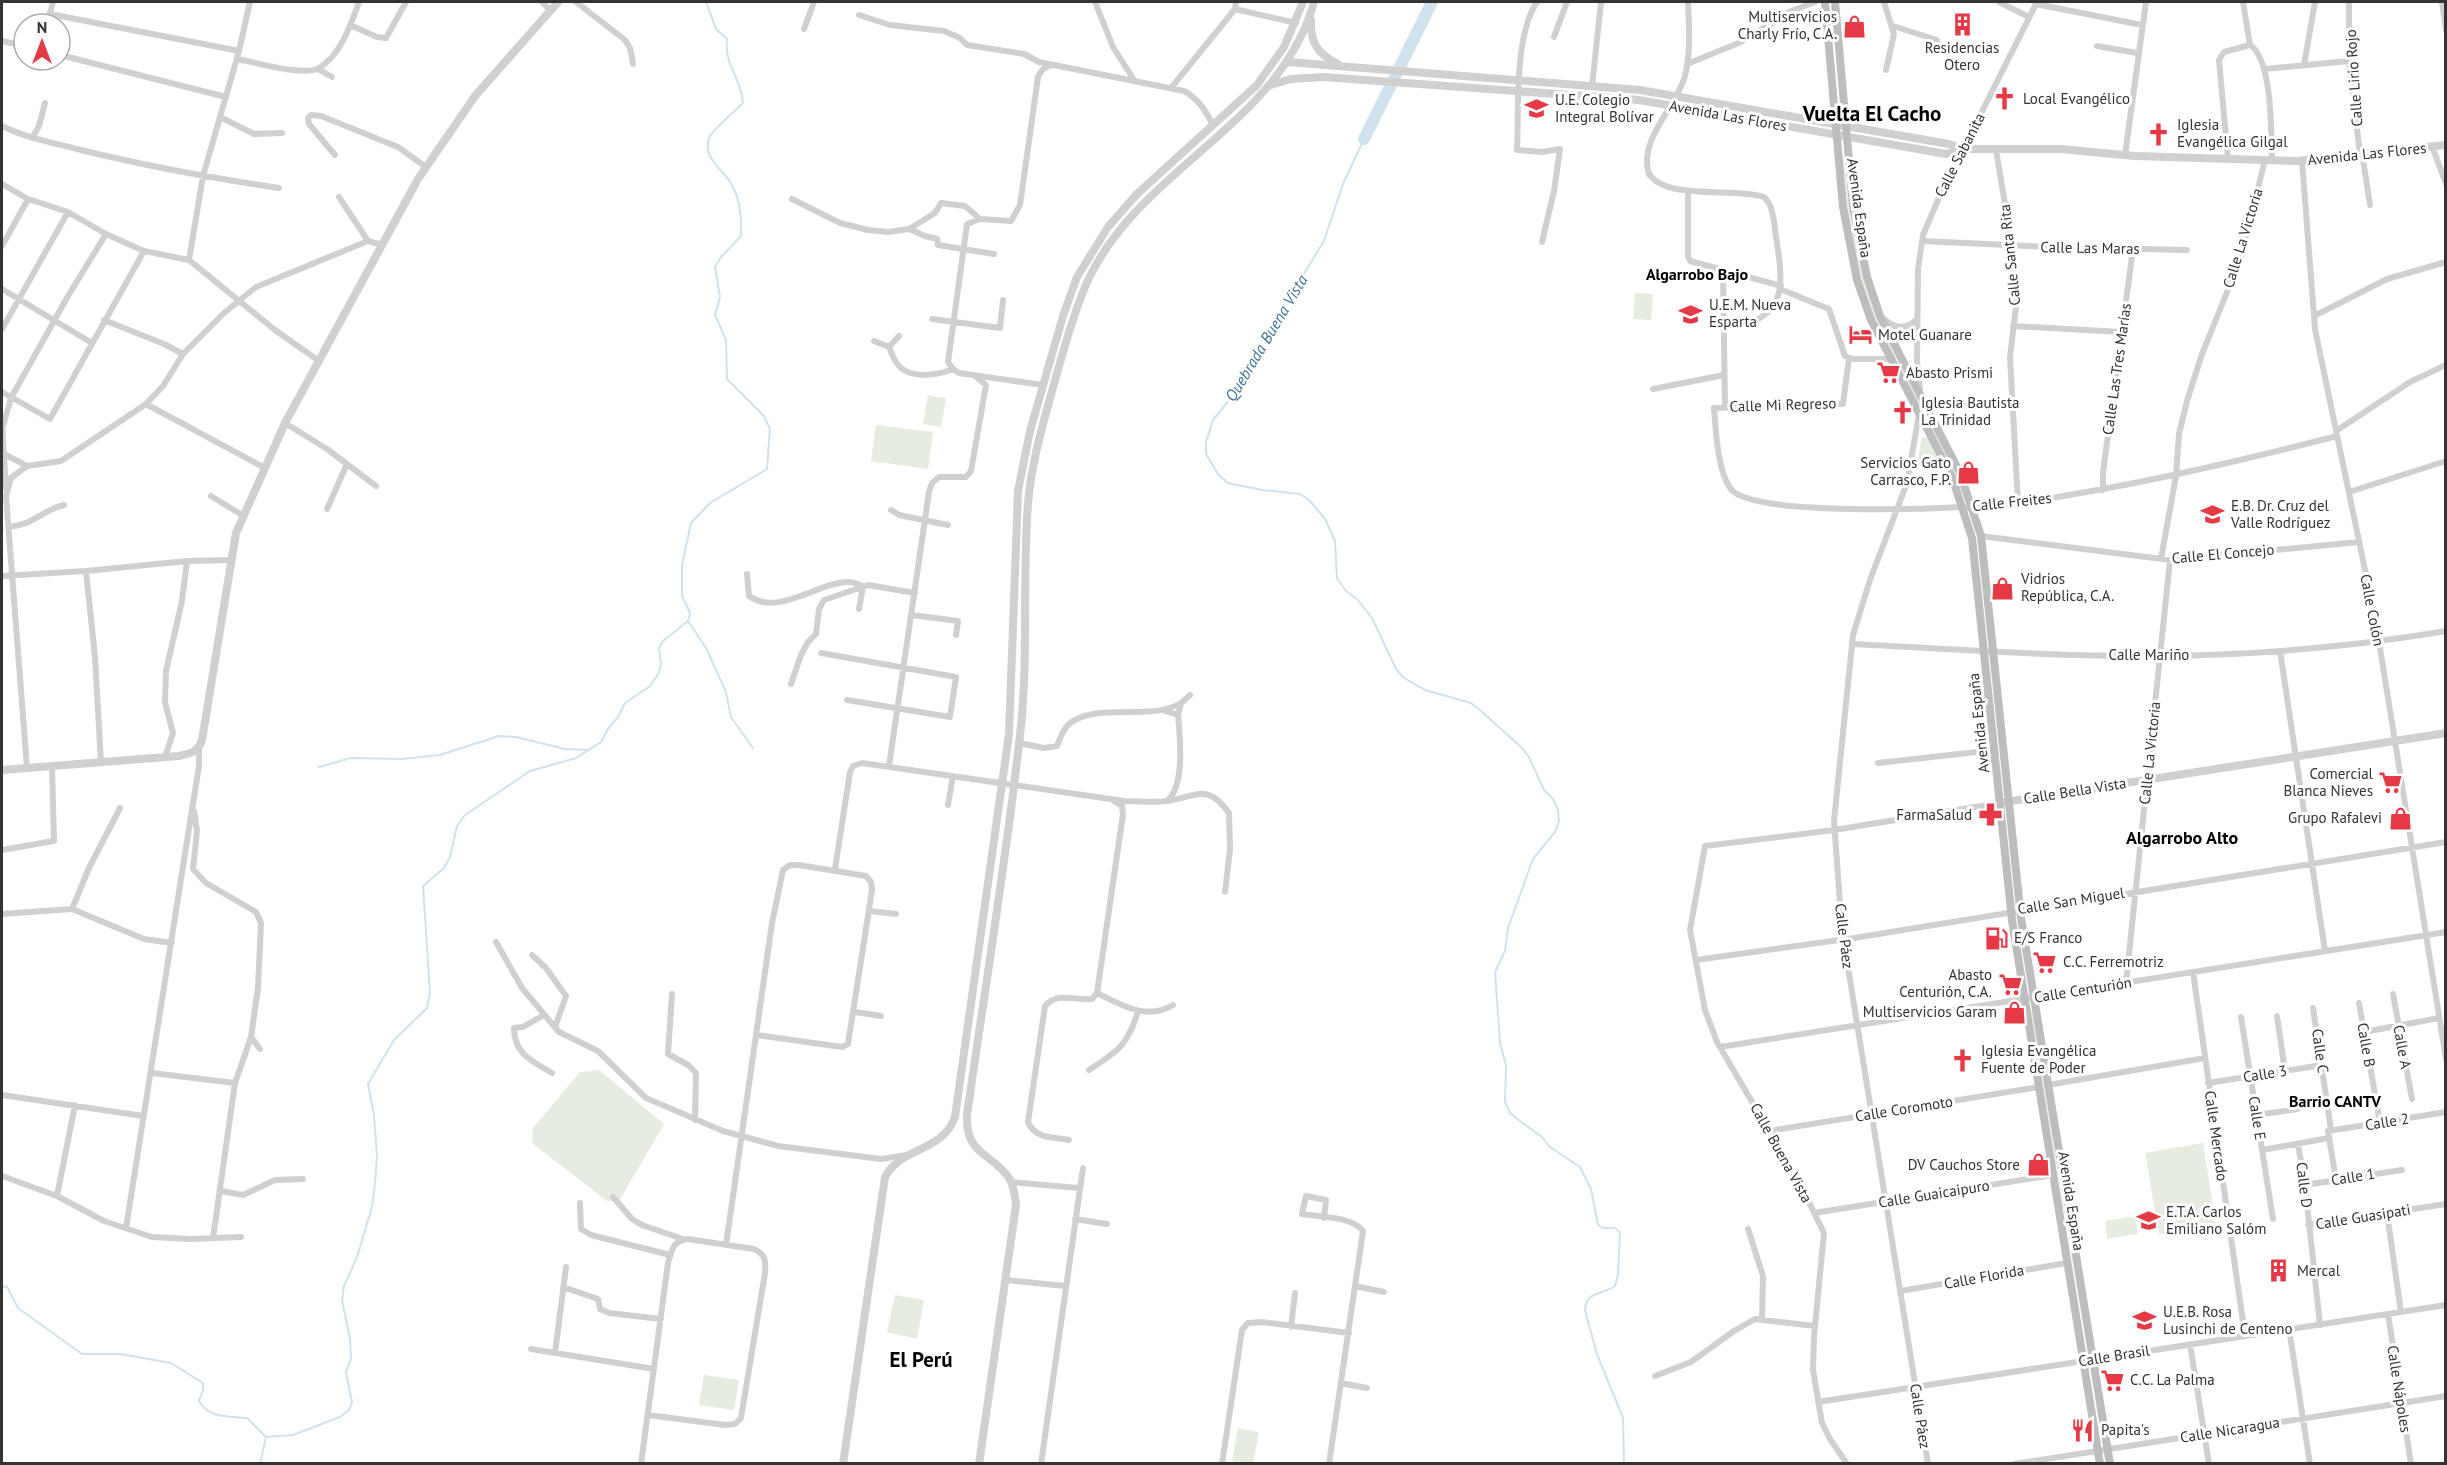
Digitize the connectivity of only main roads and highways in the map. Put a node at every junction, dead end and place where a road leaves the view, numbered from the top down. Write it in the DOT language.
graph roads {
  1 [pos="1825,2"];
  2 [pos="1835,2"];
  3 [pos="1990,651"];
  4 [pos="2005,802"];
  5 [pos="2044,1086"];
  6 [pos="2088,1360"];
  7 [pos="2102,1449"];
  8 [pos="2100,1464"];
  9 [pos="2110,1464"];
  1 -- 3 [label="main road, Avenida España"];
  2 -- 3 [label="main road, Avenida España"];
  3 -- 4 [label="main road, Avenida España"];
  3 -- 4 [label="main road, Avenida España"];
  4 -- 5 [label="main road, Avenida España"];
  5 -- 6 [label="main road, Avenida España"];
  5 -- 6 [label="main road, Avenida España"];
  6 -- 7 [label="main road, Avenida España"];
  7 -- 8 [label="main road, Avenida España"];
  7 -- 9 [label="main road, Avenida España"];
}
